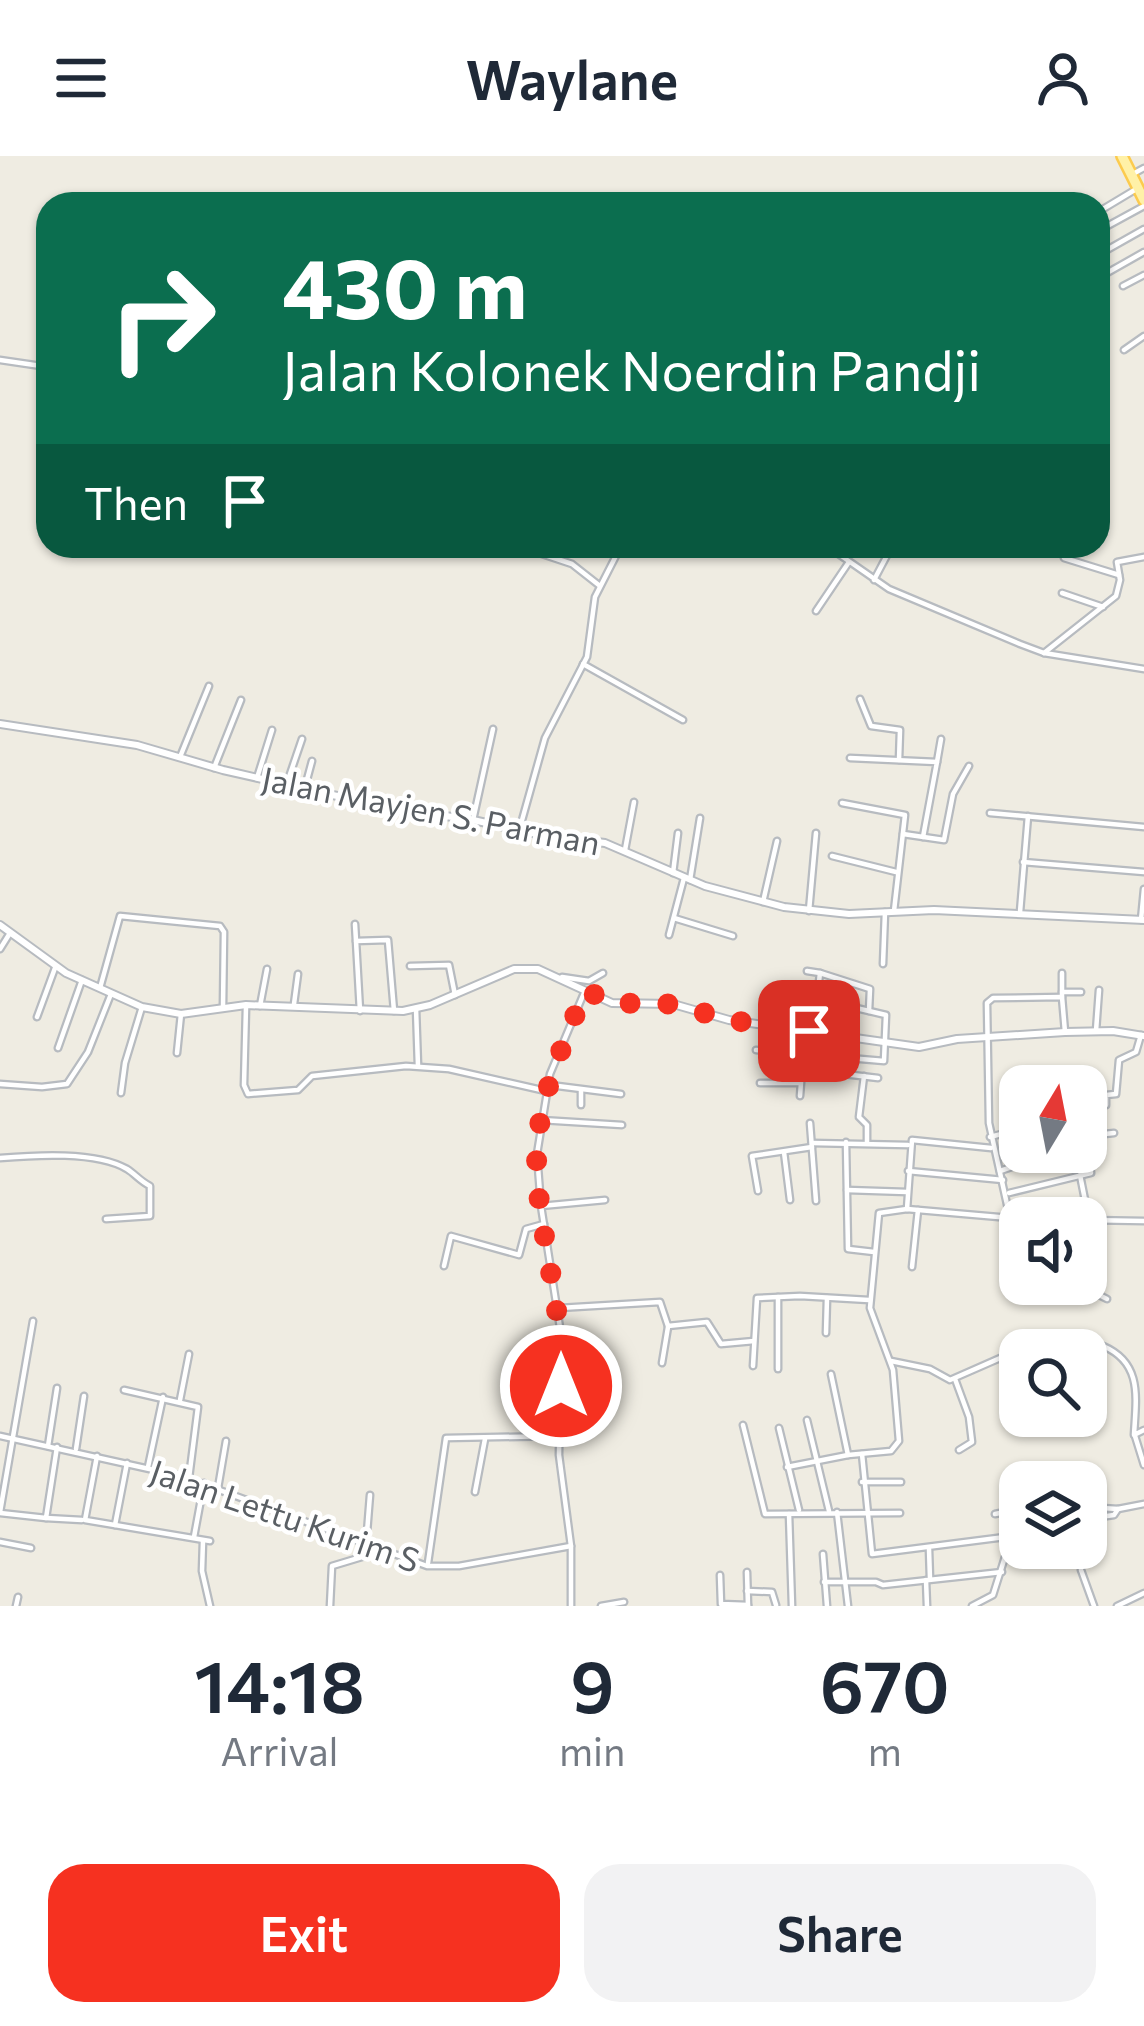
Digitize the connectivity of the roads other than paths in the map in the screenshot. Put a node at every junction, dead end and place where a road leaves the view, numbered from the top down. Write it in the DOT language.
graph roads {
  1 [pos="1122,156"];
  2 [pos="1144,168"];
  3 [pos="1131,175"];
  4 [pos="1138,188"];
  5 [pos="1144,203"];
  6 [pos="1110,205"];
  7 [pos="1110,224"];
  8 [pos="1144,229"];
  9 [pos="1110,249"];
  10 [pos="1144,253"];
  11 [pos="1110,271"];
  12 [pos="1144,275"];
  13 [pos="1123,286"];
  14 [pos="1144,336"];
  15 [pos="1124,350"];
  16 [pos="0,360"];
  17 [pos="36,365"];
  18 [pos="1144,557"];
  19 [pos="554,558"];
  20 [pos="615,558"];
  21 [pos="844,558"];
  22 [pos="886,558"];
  23 [pos="1064,558"];
  24 [pos="849,562"];
  25 [pos="1119,574"];
  26 [pos="874,580"];
  27 [pos="600,586"];
  28 [pos="1062,593"];
  29 [pos="1102,607"];
  30 [pos="816,611"];
  31 [pos="1044,653"];
  32 [pos="583,664"];
  33 [pos="1144,669"];
  34 [pos="209,686"];
  35 [pos="860,699"];
  36 [pos="241,700"];
  37 [pos="683,721"];
  38 [pos="0,724"];
  39 [pos="493,729"];
  40 [pos="272,730"];
  41 [pos="302,739"];
  42 [pos="941,739"];
  43 [pos="180,757"];
  44 [pos="850,758"];
  45 [pos="312,760"];
  46 [pos="899,760"];
  47 [pos="937,762"];
  48 [pos="970,766"];
  49 [pos="214,768"];
  50 [pos="256,778"];
  51 [pos="286,783"];
  52 [pos="305,787"];
  53 [pos="634,802"];
  54 [pos="842,802"];
  55 [pos="990,814"];
  56 [pos="1028,816"];
  57 [pos="700,818"];
  58 [pos="472,820"];
  59 [pos="1144,827"];
  60 [pos="519,831"];
  61 [pos="816,832"];
  62 [pos="678,833"];
  63 [pos="903,834"];
  64 [pos="922,837"];
  65 [pos="777,841"];
  66 [pos="625,850"];
  67 [pos="832,856"];
  68 [pos="1023,862"];
  69 [pos="898,872"];
  70 [pos="1144,872"];
  71 [pos="673,873"];
  72 [pos="687,879"];
  73 [pos="1144,889"];
  74 [pos="763,902"];
  75 [pos="808,911"];
  76 [pos="890,911"];
  77 [pos="1020,913"];
  78 [pos="674,918"];
  79 [pos="1143,920"];
  80 [pos="355,924"];
  81 [pos="0,925"];
  82 [pos="10,933"];
  83 [pos="669,934"];
  84 [pos="733,936"];
  85 [pos="356,941"];
  86 [pos="0,949"];
  87 [pos="883,964"];
  88 [pos="410,966"];
  89 [pos="55,968"];
  90 [pos="267,969"];
  91 [pos="807,971"];
  92 [pos="603,973"];
  93 [pos="820,973"];
  94 [pos="1062,973"];
  95 [pos="298,974"];
  96 [pos="562,977"];
  97 [pos="82,980"];
  98 [pos="100,988"];
  99 [pos="585,990"];
  100 [pos="1099,990"];
  101 [pos="1082,992"];
  102 [pos="112,993"];
  103 [pos="778,993"];
  104 [pos="1062,994"];
  105 [pos="455,995"];
  106 [pos="805,996"];
  107 [pos="817,999"];
  108 [pos="246,1005"];
  109 [pos="260,1006"];
  110 [pos="142,1007"];
  111 [pos="224,1007"];
  112 [pos="416,1008"];
  113 [pos="293,1009"];
  114 [pos="360,1011"];
  115 [pos="394,1011"];
  116 [pos="869,1011"];
  117 [pos="181,1014"];
  118 [pos="37,1017"];
  119 [pos="766,1024"];
  120 [pos="1096,1031"];
  121 [pos="1065,1033"];
  122 [pos="1142,1036"];
  123 [pos="988,1038"];
  124 [pos="885,1040"];
  125 [pos="58,1048"];
  126 [pos="756,1050"];
  127 [pos="177,1053"];
  128 [pos="803,1056"];
  129 [pos="418,1066"];
  130 [pos="801,1070"];
  131 [pos="864,1076"];
  132 [pos="878,1078"];
  133 [pos="760,1083"];
  134 [pos="800,1083"];
  135 [pos="0,1084"];
  136 [pos="546,1088"];
  137 [pos="581,1091"];
  138 [pos="121,1094"];
  139 [pos="621,1094"];
  140 [pos="1107,1095"];
  141 [pos="800,1096"];
  142 [pos="580,1105"];
  143 [pos="541,1120"];
  144 [pos="810,1123"];
  145 [pos="622,1125"];
  146 [pos="1114,1133"];
  147 [pos="1107,1134"];
  148 [pos="999,1135"];
  149 [pos="990,1137"];
  150 [pos="846,1142"];
  151 [pos="867,1142"];
  152 [pos="812,1145"];
  153 [pos="910,1145"];
  154 [pos="993,1148"];
  155 [pos="784,1152"];
  156 [pos="0,1157"];
  157 [pos="999,1168"];
  158 [pos="908,1171"];
  159 [pos="1001,1173"];
  160 [pos="1088,1173"];
  161 [pos="1080,1175"];
  162 [pos="1003,1180"];
  163 [pos="847,1190"];
  164 [pos="758,1191"];
  165 [pos="907,1192"];
  166 [pos="1006,1194"];
  167 [pos="1006,1197"];
  168 [pos="1084,1197"];
  169 [pos="605,1200"];
  170 [pos="790,1200"];
  171 [pos="816,1201"];
  172 [pos="541,1206"];
  173 [pos="908,1209"];
  174 [pos="918,1210"];
  175 [pos="999,1217"];
  176 [pos="106,1220"];
  177 [pos="1107,1220"];
  178 [pos="1144,1220"];
  179 [pos="544,1224"];
  180 [pos="874,1252"];
  181 [pos="444,1266"];
  182 [pos="912,1267"];
  183 [pos="778,1297"];
  184 [pos="827,1298"];
  185 [pos="869,1300"];
  186 [pos="559,1308"];
  187 [pos="33,1321"];
  188 [pos="668,1326"];
  189 [pos="826,1333"];
  190 [pos="754,1341"];
  191 [pos="189,1354"];
  192 [pos="890,1361"];
  193 [pos="662,1363"];
  194 [pos="753,1366"];
  195 [pos="778,1369"];
  196 [pos="831,1374"];
  197 [pos="955,1379"];
  198 [pos="57,1388"];
  199 [pos="124,1390"];
  200 [pos="84,1396"];
  201 [pos="163,1397"];
  202 [pos="180,1400"];
  203 [pos="807,1420"];
  204 [pos="743,1425"];
  205 [pos="779,1428"];
  206 [pos="1144,1430"];
  207 [pos="1134,1435"];
  208 [pos="0,1436"];
  209 [pos="559,1436"];
  210 [pos="485,1438"];
  211 [pos="14,1439"];
  212 [pos="226,1441"];
  213 [pos="48,1446"];
  214 [pos="57,1448"];
  215 [pos="958,1450"];
  216 [pos="75,1452"];
  217 [pos="862,1454"];
  218 [pos="97,1456"];
  219 [pos="848,1456"];
  220 [pos="819,1459"];
  221 [pos="127,1463"];
  222 [pos="1144,1465"];
  223 [pos="787,1466"];
  224 [pos="148,1467"];
  225 [pos="189,1478"];
  226 [pos="862,1482"];
  227 [pos="901,1482"];
  228 [pos="204,1484"];
  229 [pos="218,1488"];
  230 [pos="475,1492"];
  231 [pos="370,1495"];
  232 [pos="1144,1504"];
  233 [pos="1107,1508"];
  234 [pos="1118,1509"];
  235 [pos="833,1511"];
  236 [pos="0,1512"];
  237 [pos="799,1512"];
  238 [pos="866,1512"];
  239 [pos="900,1513"];
  240 [pos="999,1513"];
  241 [pos="789,1514"];
  242 [pos="995,1514"];
  243 [pos="1107,1516"];
  244 [pos="46,1518"];
  245 [pos="85,1520"];
  246 [pos="115,1525"];
  247 [pos="194,1538"];
  248 [pos="999,1538"];
  249 [pos="0,1542"];
  250 [pos="366,1545"];
  251 [pos="571,1546"];
  252 [pos="31,1548"];
  253 [pos="929,1549"];
  254 [pos="385,1550"];
  255 [pos="823,1555"];
  256 [pos="428,1566"];
  257 [pos="1004,1569"];
  258 [pos="1081,1570"];
  259 [pos="747,1572"];
  260 [pos="1003,1572"];
  261 [pos="720,1575"];
  262 [pos="928,1579"];
  263 [pos="824,1582"];
  264 [pos="845,1582"];
  265 [pos="747,1592"];
  266 [pos="1144,1592"];
  267 [pos="18,1598"];
  268 [pos="624,1602"];
  269 [pos="748,1605"];
  270 [pos="776,1605"];
  271 [pos="16,1606"];
  272 [pos="210,1606"];
  273 [pos="330,1606"];
  274 [pos="571,1606"];
  275 [pos="601,1606"];
  276 [pos="792,1606"];
  277 [pos="827,1606"];
  278 [pos="848,1606"];
  279 [pos="927,1606"];
  280 [pos="972,1606"];
  281 [pos="1094,1606"];
  282 [pos="1117,1606"];
  1 -- 3 [label="main road"];
  2 -- 3 [label="street"];
  3 -- 4 [label="main road"];
  4 -- 5 [label="main road"];
  4 -- 6 [label="street"];
  5 -- 7 [label="street"];
  8 -- 9 [label="street"];
  10 -- 11 [label="street"];
  12 -- 13 [label="street"];
  14 -- 15 [label="street"];
  16 -- 17 [label="street"];
  18 -- 25 [label="street"];
  19 -- 27 [label="street"];
  20 -- 27 [label="street"];
  21 -- 24 [label="street"];
  22 -- 26 [label="street"];
  23 -- 25 [label="street"];
  24 -- 26 [label="street"];
  24 -- 30 [label="street"];
  25 -- 29 [label="street"];
  26 -- 31 [label="street"];
  27 -- 32 [label="street"];
  28 -- 29 [label="street"];
  29 -- 31 [label="street"];
  31 -- 33 [label="street"];
  32 -- 37 [label="street"];
  32 -- 60 [label="street"];
  34 -- 43 [label="street"];
  35 -- 46 [label="street"];
  36 -- 49 [label="street"];
  38 -- 43 [label="street, Jalan Mayjen S. Parman"];
  39 -- 58 [label="street"];
  40 -- 50 [label="street"];
  41 -- 51 [label="street"];
  42 -- 47 [label="street"];
  43 -- 49 [label="street, Jalan Mayjen S. Parman"];
  44 -- 46 [label="street"];
  45 -- 52 [label="street"];
  46 -- 47 [label="street"];
  47 -- 64 [label="street"];
  48 -- 64 [label="street"];
  49 -- 50 [label="street, Jalan Mayjen S. Parman"];
  50 -- 51 [label="street, Jalan Mayjen S. Parman"];
  51 -- 52 [label="street, Jalan Mayjen S. Parman"];
  52 -- 58 [label="street, Jalan Mayjen S. Parman"];
  53 -- 66 [label="street"];
  54 -- 63 [label="street"];
  55 -- 56 [label="street"];
  56 -- 59 [label="street"];
  56 -- 68 [label="street"];
  57 -- 72 [label="street"];
  58 -- 60 [label="street, Jalan Mayjen S. Parman"];
  60 -- 66 [label="street, Jalan Mayjen S. Parman"];
  61 -- 75 [label="street"];
  62 -- 71 [label="street"];
  63 -- 64 [label="street"];
  63 -- 69 [label="street"];
  65 -- 74 [label="street"];
  66 -- 71 [label="street, Jalan Mayjen S. Parman"];
  67 -- 69 [label="street"];
  68 -- 70 [label="street"];
  68 -- 77 [label="street"];
  69 -- 76 [label="street"];
  71 -- 72 [label="street, Jalan Mayjen S. Parman"];
  72 -- 74 [label="street, Jalan Mayjen S. Parman"];
  72 -- 78 [label="street"];
  73 -- 79 [label="street"];
  74 -- 75 [label="street, Jalan Mayjen S. Parman"];
  75 -- 76 [label="street, Jalan Mayjen S. Parman"];
  76 -- 77 [label="street, Jalan Mayjen S. Parman"];
  76 -- 87 [label="street"];
  77 -- 79 [label="street, Jalan Mayjen S. Parman"];
  78 -- 83 [label="street"];
  78 -- 84 [label="street"];
  80 -- 85 [label="street"];
  81 -- 82 [label="street"];
  82 -- 86 [label="street"];
  82 -- 89 [label="street"];
  85 -- 114 [label="street"];
  85 -- 115 [label="street"];
  88 -- 105 [label="street"];
  89 -- 97 [label="street"];
  89 -- 118 [label="street"];
  90 -- 109 [label="street"];
  91 -- 93 [label="street"];
  92 -- 96 [label="street"];
  93 -- 107 [label="street"];
  93 -- 116 [label="street"];
  94 -- 104 [label="street"];
  95 -- 113 [label="street"];
  96 -- 99 [label="street"];
  96 -- 105 [label="street"];
  97 -- 98 [label="street"];
  97 -- 125 [label="street"];
  98 -- 102 [label="street"];
  98 -- 111 [label="street"];
  99 -- 119 [label="street"];
  99 -- 136 [label="street"];
  100 -- 120 [label="street"];
  101 -- 104 [label="street"];
  102 -- 110 [label="street"];
  102 -- 135 [label="street"];
  103 -- 119 [label="street"];
  104 -- 121 [label="street"];
  104 -- 123 [label="street"];
  105 -- 112 [label="street"];
  106 -- 107 [label="street"];
  107 -- 116 [label="street"];
  108 -- 109 [label="street"];
  108 -- 111 [label="street"];
  108 -- 129 [label="street"];
  109 -- 113 [label="street"];
  110 -- 117 [label="street"];
  110 -- 138 [label="street"];
  111 -- 117 [label="street"];
  112 -- 115 [label="street"];
  112 -- 129 [label="street"];
  113 -- 114 [label="street"];
  114 -- 115 [label="street"];
  116 -- 124 [label="street"];
  117 -- 127 [label="street"];
  119 -- 124 [label="street"];
  120 -- 121 [label="street"];
  120 -- 122 [label="street"];
  121 -- 123 [label="street"];
  122 -- 140 [label="street"];
  123 -- 124 [label="street"];
  123 -- 149 [label="street"];
  124 -- 128 [label="street"];
  126 -- 128 [label="street"];
  128 -- 130 [label="street"];
  129 -- 136 [label="street"];
  130 -- 131 [label="street"];
  130 -- 134 [label="street"];
  131 -- 132 [label="street"];
  131 -- 151 [label="street"];
  133 -- 134 [label="street"];
  134 -- 141 [label="street"];
  136 -- 137 [label="street"];
  136 -- 143 [label="street"];
  137 -- 139 [label="street"];
  137 -- 142 [label="street"];
  143 -- 145 [label="street"];
  143 -- 172 [label="street"];
  144 -- 152 [label="street"];
  146 -- 147 [label="street"];
  148 -- 149 [label="street"];
  149 -- 154 [label="street"];
  150 -- 151 [label="street"];
  150 -- 152 [label="street"];
  150 -- 163 [label="street"];
  151 -- 153 [label="street"];
  152 -- 155 [label="street"];
  152 -- 171 [label="street"];
  153 -- 154 [label="street"];
  153 -- 158 [label="street"];
  154 -- 157 [label="street"];
  155 -- 164 [label="street"];
  155 -- 170 [label="street"];
  156 -- 176 [label="street"];
  158 -- 162 [label="street"];
  158 -- 165 [label="street"];
  159 -- 162 [label="street"];
  160 -- 161 [label="street"];
  161 -- 166 [label="street"];
  161 -- 168 [label="street"];
  162 -- 166 [label="street"];
  163 -- 165 [label="street"];
  163 -- 180 [label="street"];
  165 -- 173 [label="street"];
  166 -- 167 [label="street"];
  169 -- 172 [label="street"];
  172 -- 179 [label="street"];
  173 -- 174 [label="street"];
  173 -- 180 [label="street"];
  174 -- 175 [label="street"];
  174 -- 182 [label="street"];
  177 -- 178 [label="street"];
  179 -- 181 [label="street"];
  179 -- 186 [label="street"];
  180 -- 185 [label="street"];
  183 -- 184 [label="street"];
  183 -- 190 [label="street"];
  183 -- 195 [label="street"];
  184 -- 185 [label="street"];
  184 -- 189 [label="street"];
  185 -- 192 [label="street"];
  186 -- 188 [label="street"];
  186 -- 209 [label="street"];
  187 -- 211 [label="street"];
  188 -- 190 [label="street"];
  188 -- 193 [label="street"];
  190 -- 194 [label="street"];
  191 -- 202 [label="street"];
  192 -- 197 [label="street"];
  192 -- 217 [label="street"];
  196 -- 219 [label="street"];
  197 -- 207 [label="street"];
  197 -- 215 [label="street"];
  198 -- 213 [label="street"];
  199 -- 201 [label="street"];
  200 -- 216 [label="street"];
  201 -- 202 [label="street"];
  201 -- 224 [label="street"];
  202 -- 225 [label="street"];
  203 -- 220 [label="street"];
  204 -- 241 [label="street"];
  205 -- 223 [label="street"];
  206 -- 207 [label="street"];
  207 -- 222 [label="street"];
  208 -- 211 [label="street, Jalan Lettu Kurim S"];
  209 -- 210 [label="street"];
  209 -- 251 [label="street"];
  210 -- 230 [label="street"];
  210 -- 256 [label="street"];
  211 -- 213 [label="street, Jalan Lettu Kurim S"];
  211 -- 236 [label="street"];
  212 -- 229 [label="street"];
  213 -- 214 [label="street, Jalan Lettu Kurim S"];
  214 -- 216 [label="street, Jalan Lettu Kurim S"];
  214 -- 244 [label="street"];
  216 -- 218 [label="street, Jalan Lettu Kurim S"];
  217 -- 219 [label="street"];
  217 -- 226 [label="street"];
  218 -- 221 [label="street, Jalan Lettu Kurim S"];
  218 -- 245 [label="street"];
  219 -- 220 [label="street"];
  220 -- 223 [label="street"];
  220 -- 235 [label="street"];
  221 -- 224 [label="street, Jalan Lettu Kurim S"];
  221 -- 246 [label="street"];
  223 -- 237 [label="street"];
  224 -- 225 [label="street, Jalan Lettu Kurim S"];
  225 -- 228 [label="street, Jalan Lettu Kurim S"];
  226 -- 227 [label="street"];
  226 -- 238 [label="street"];
  228 -- 229 [label="street, Jalan Lettu Kurim S"];
  228 -- 247 [label="street"];
  229 -- 250 [label="street, Jalan Lettu Kurim S"];
  231 -- 250 [label="street"];
  232 -- 234 [label="street"];
  233 -- 234 [label="street"];
  234 -- 243 [label="street"];
  235 -- 237 [label="street"];
  235 -- 238 [label="street"];
  235 -- 264 [label="street"];
  236 -- 244 [label="street"];
  237 -- 241 [label="street"];
  238 -- 239 [label="street"];
  238 -- 253 [label="street"];
  240 -- 242 [label="street"];
  241 -- 276 [label="street"];
  244 -- 245 [label="street"];
  245 -- 246 [label="street"];
  246 -- 247 [label="street"];
  247 -- 272 [label="street"];
  248 -- 253 [label="street"];
  249 -- 252 [label="street"];
  250 -- 254 [label="street, Jalan Lettu Kurim S"];
  251 -- 256 [label="street, Jalan Lettu Kurim S"];
  251 -- 274 [label="street"];
  253 -- 262 [label="street"];
  254 -- 256 [label="street, Jalan Lettu Kurim S"];
  254 -- 273 [label="street"];
  255 -- 263 [label="street"];
  257 -- 260 [label="street"];
  258 -- 281 [label="street"];
  259 -- 265 [label="street"];
  260 -- 262 [label="street"];
  260 -- 280 [label="street"];
  261 -- 269 [label="street"];
  262 -- 264 [label="street"];
  262 -- 279 [label="street"];
  263 -- 264 [label="street"];
  263 -- 277 [label="street"];
  264 -- 278 [label="street"];
  265 -- 269 [label="street"];
  265 -- 270 [label="street"];
  266 -- 282 [label="street"];
  267 -- 271 [label="street"];
  268 -- 275 [label="street"];
}
